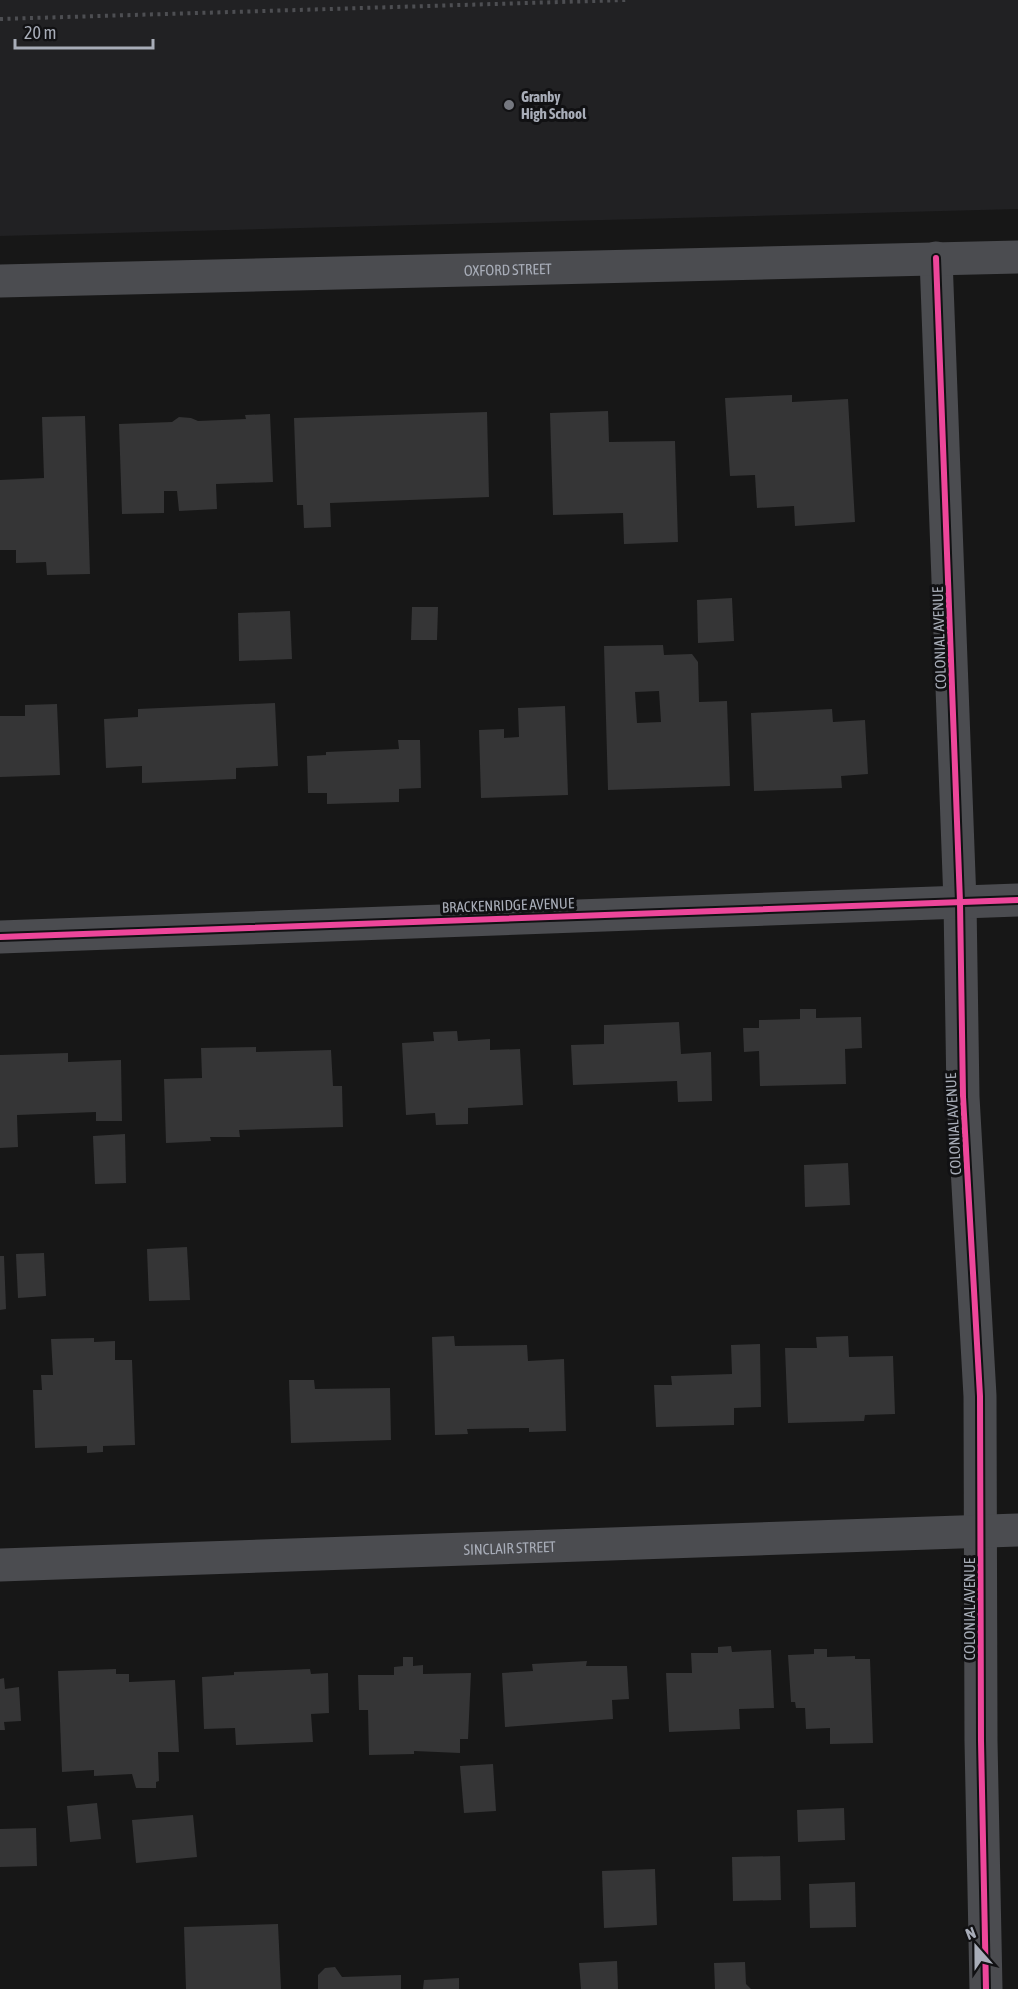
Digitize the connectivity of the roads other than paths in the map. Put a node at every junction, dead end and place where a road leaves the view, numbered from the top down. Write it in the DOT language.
graph roads {
  1 [pos="1018,257"];
  2 [pos="936,258"];
  3 [pos="0,281"];
  4 [pos="1018,900"];
  5 [pos="960,902"];
  6 [pos="0,937"];
  7 [pos="1018,1530"];
  8 [pos="981,1532"];
  9 [pos="0,1565"];
  10 [pos="986,1989"];
  1 -- 2 [label="street, OXFORD STREET"];
  2 -- 3 [label="street, OXFORD STREET"];
  2 -- 5 [label="street, COLONIAL AVENUE"];
  4 -- 5 [label="street, BRACKENRIDGE AVENUE"];
  5 -- 6 [label="street, BRACKENRIDGE AVENUE"];
  5 -- 8 [label="street, COLONIAL AVENUE"];
  7 -- 8 [label="street, SINCLAIR STREET"];
  8 -- 9 [label="street, SINCLAIR STREET"];
  8 -- 10 [label="street, COLONIAL AVENUE"];
}
